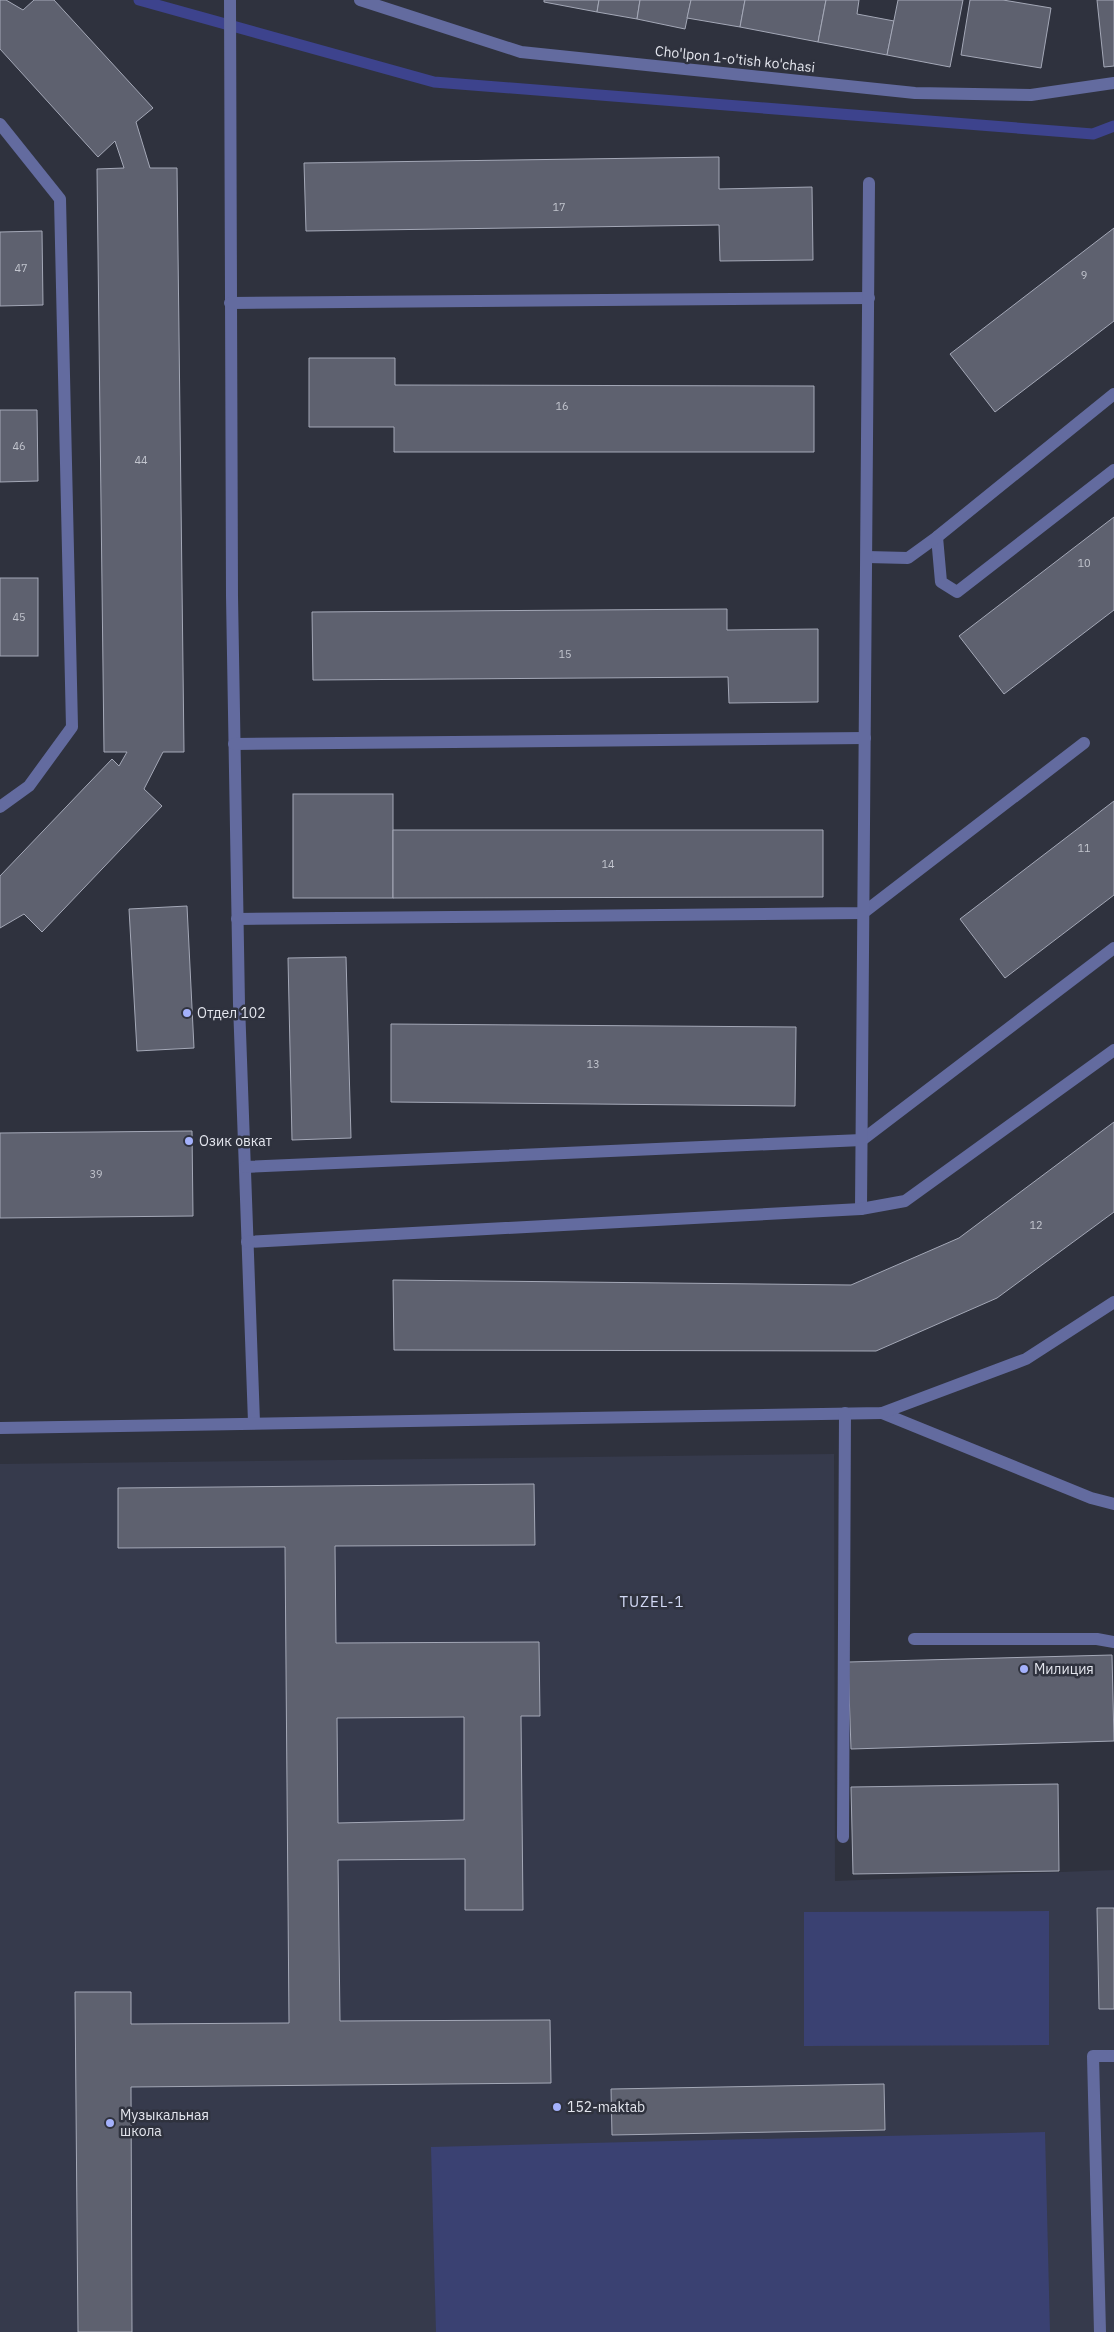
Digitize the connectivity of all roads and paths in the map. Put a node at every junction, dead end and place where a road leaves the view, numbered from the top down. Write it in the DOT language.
graph roads {
  1 [pos="230,0"];
  2 [pos="360,0"];
  3 [pos="1114,83"];
  4 [pos="0,124"];
  5 [pos="870,183"];
  6 [pos="869,298"];
  7 [pos="230,303"];
  8 [pos="1114,394"];
  9 [pos="1114,470"];
  10 [pos="937,536"];
  11 [pos="866,557"];
  12 [pos="865,738"];
  13 [pos="1084,743"];
  14 [pos="234,744"];
  15 [pos="0,807"];
  16 [pos="863,914"];
  17 [pos="238,919"];
  18 [pos="1114,948"];
  19 [pos="1114,1050"];
  20 [pos="862,1140"];
  21 [pos="245,1167"];
  22 [pos="861,1208"];
  23 [pos="247,1242"];
  24 [pos="1114,1302"];
  25 [pos="882,1412"];
  26 [pos="845,1413"];
  27 [pos="254,1422"];
  28 [pos="0,1428"];
  29 [pos="1114,1504"];
  30 [pos="914,1640"];
  31 [pos="1114,1642"];
  32 [pos="843,1837"];
  33 [pos="1114,2056"];
  34 [pos="1100,2332"];
  1 -- 7 [label="street"];
  2 -- 3 [label="street, Cho'lpon 1-o'tish ko'chasi"];
  4 -- 15 [label="street"];
  5 -- 6 [label="street"];
  6 -- 7 [label="street"];
  6 -- 11 [label="street"];
  7 -- 14 [label="street"];
  8 -- 10 [label="street"];
  9 -- 10 [label="street"];
  10 -- 11 [label="street"];
  11 -- 12 [label="street"];
  12 -- 14 [label="street"];
  12 -- 16 [label="street"];
  13 -- 16 [label="street"];
  14 -- 17 [label="street"];
  16 -- 17 [label="street"];
  16 -- 20 [label="street"];
  17 -- 21 [label="street"];
  18 -- 20 [label="street"];
  19 -- 22 [label="street"];
  20 -- 21 [label="street"];
  20 -- 22 [label="street"];
  21 -- 23 [label="street"];
  22 -- 23 [label="street"];
  23 -- 27 [label="street"];
  24 -- 25 [label="street"];
  25 -- 26 [label="street"];
  25 -- 29 [label="street"];
  26 -- 27 [label="street"];
  26 -- 32 [label="street"];
  27 -- 28 [label="street"];
  30 -- 31 [label="street"];
  33 -- 34 [label="street"];
}
